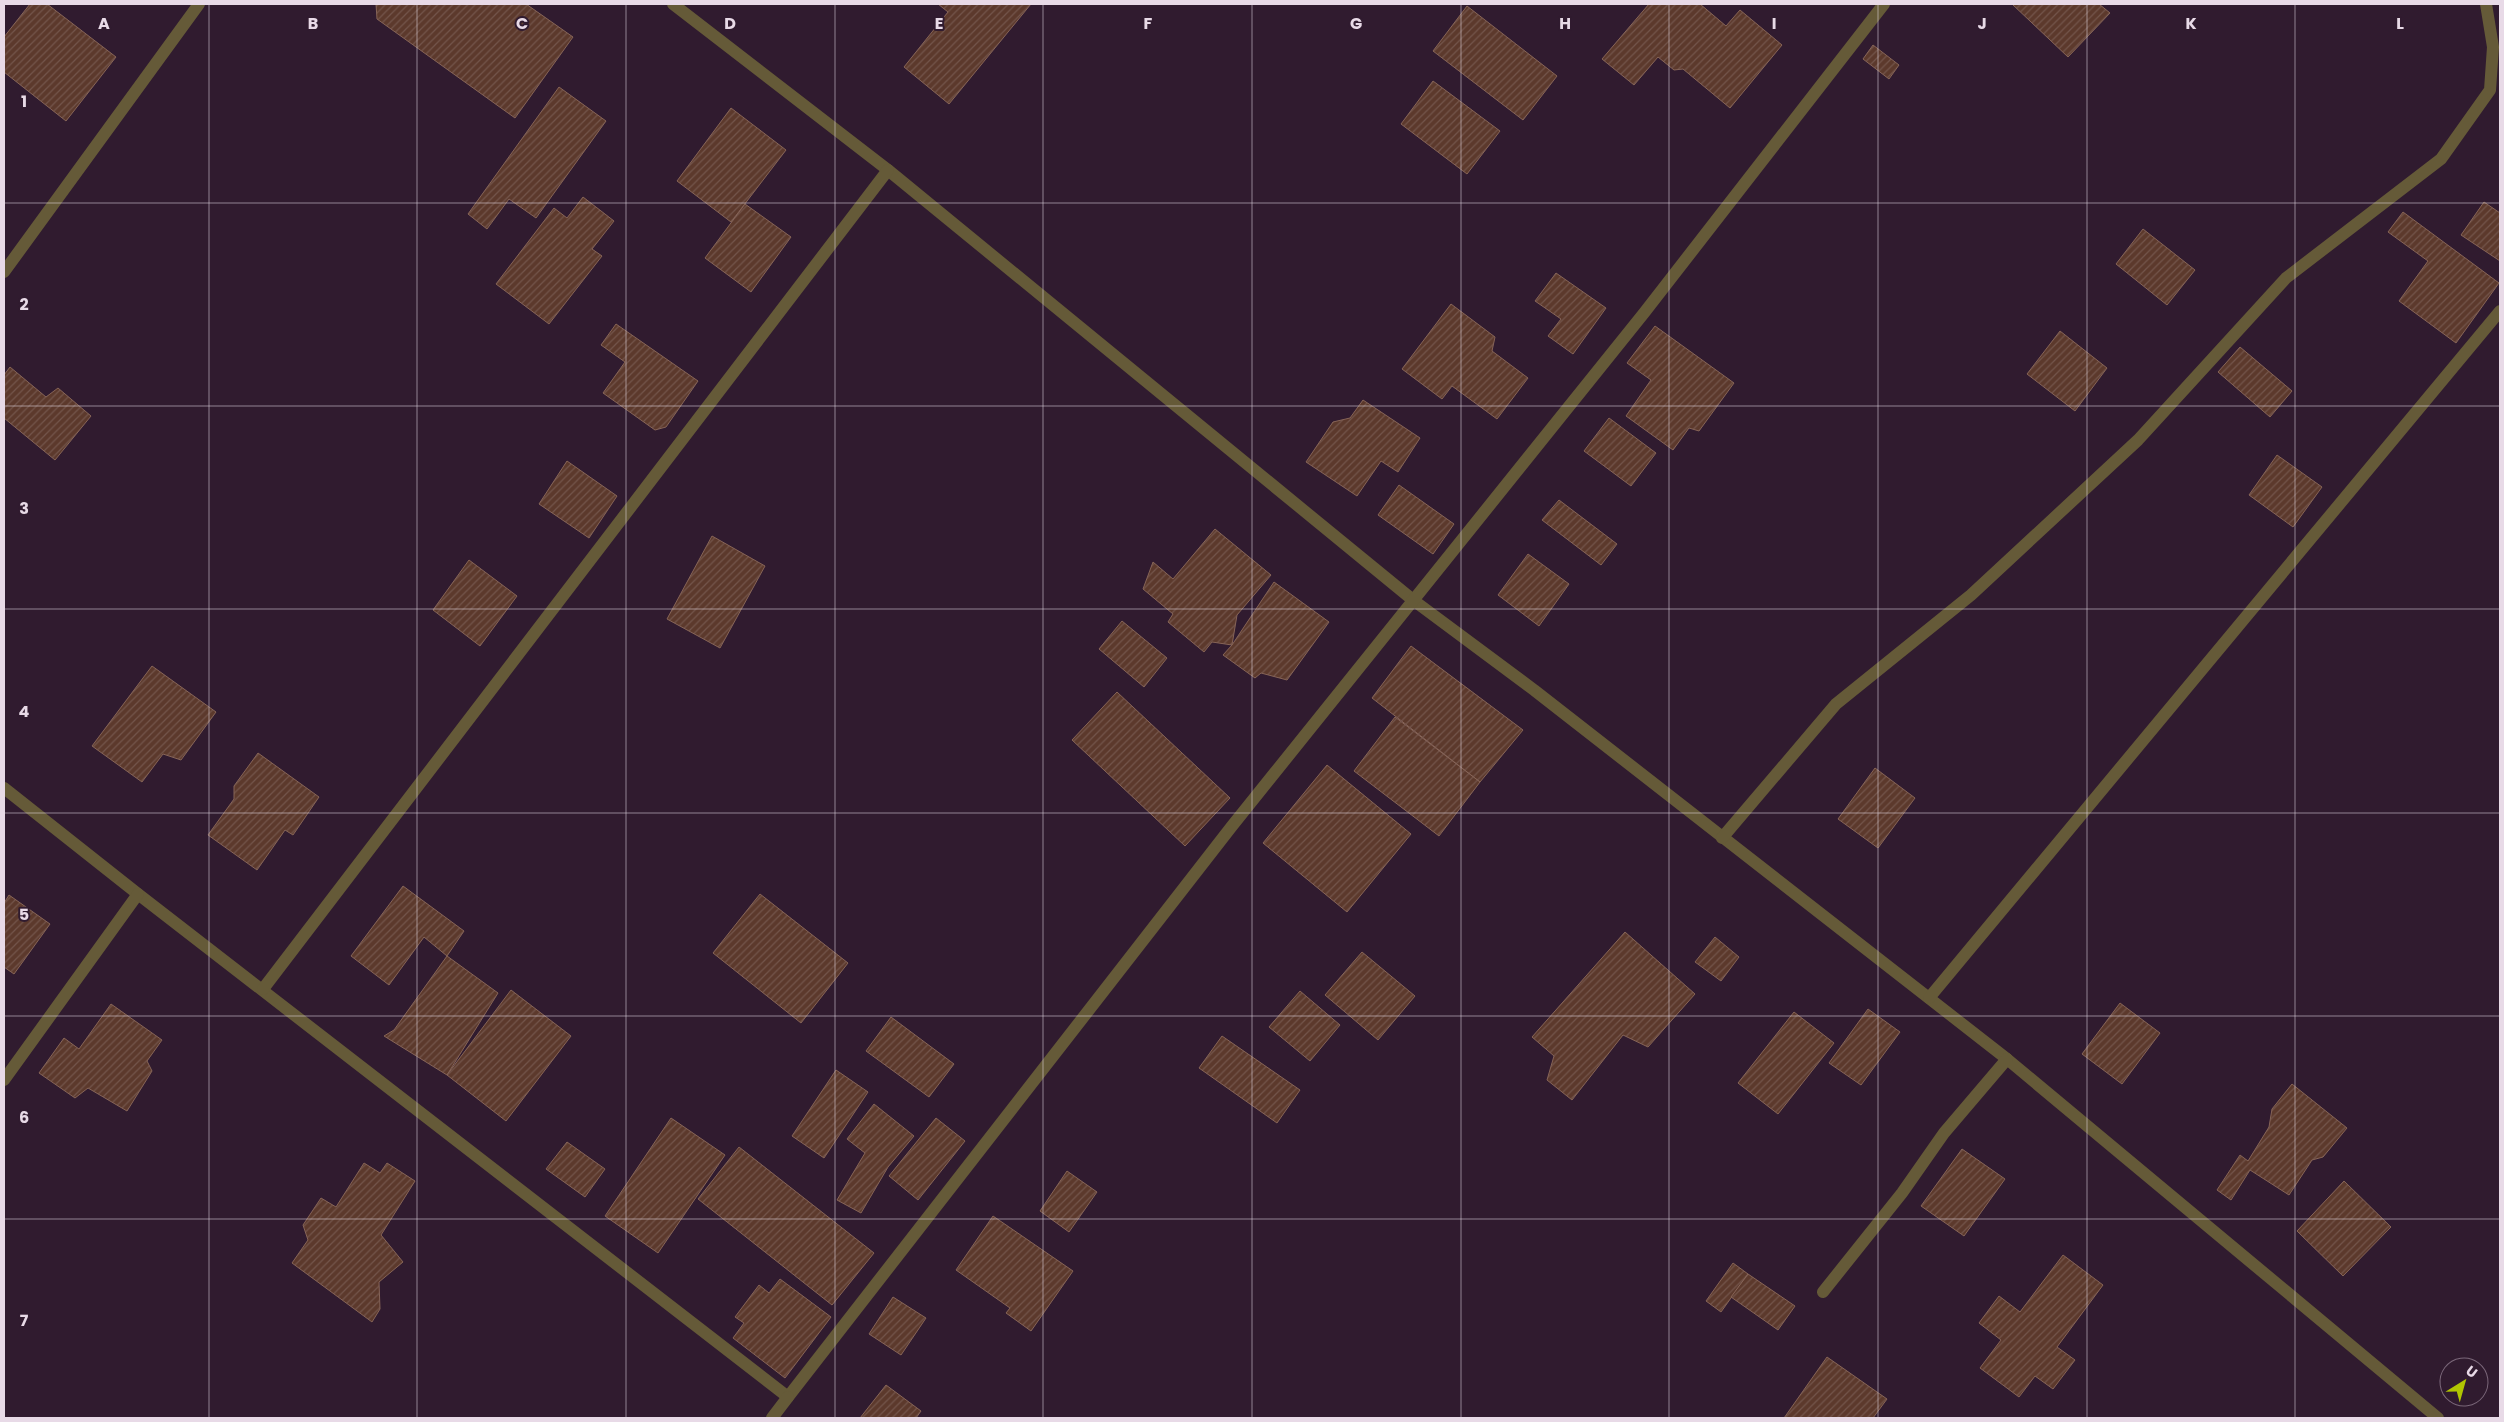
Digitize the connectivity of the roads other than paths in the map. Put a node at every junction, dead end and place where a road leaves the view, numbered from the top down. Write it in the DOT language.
graph roads {
  1 [pos="199,4"];
  2 [pos="673,4"];
  3 [pos="1884,4"];
  4 [pos="2486,4"];
  5 [pos="888,170"];
  6 [pos="4,272"];
  7 [pos="2500,311"];
  8 [pos="1413,600"];
  9 [pos="4,788"];
  10 [pos="1722,838"];
  11 [pos="138,894"];
  12 [pos="263,989"];
  13 [pos="1929,998"];
  14 [pos="2007,1059"];
  15 [pos="4,1080"];
  16 [pos="1823,1292"];
  17 [pos="788,1397"];
  18 [pos="772,1418"];
  19 [pos="2438,1418"];
  1 -- 6 [label="street"];
  2 -- 5 [label="street"];
  3 -- 8 [label="street"];
  4 -- 10 [label="street"];
  5 -- 8 [label="street"];
  5 -- 12 [label="street"];
  7 -- 13 [label="street"];
  8 -- 10 [label="street"];
  8 -- 17 [label="street"];
  9 -- 11 [label="street"];
  10 -- 13 [label="street"];
  11 -- 12 [label="street"];
  11 -- 15 [label="street"];
  12 -- 17 [label="street"];
  13 -- 14 [label="street"];
  14 -- 16 [label="street"];
  14 -- 19 [label="street"];
  17 -- 18 [label="street"];
}
